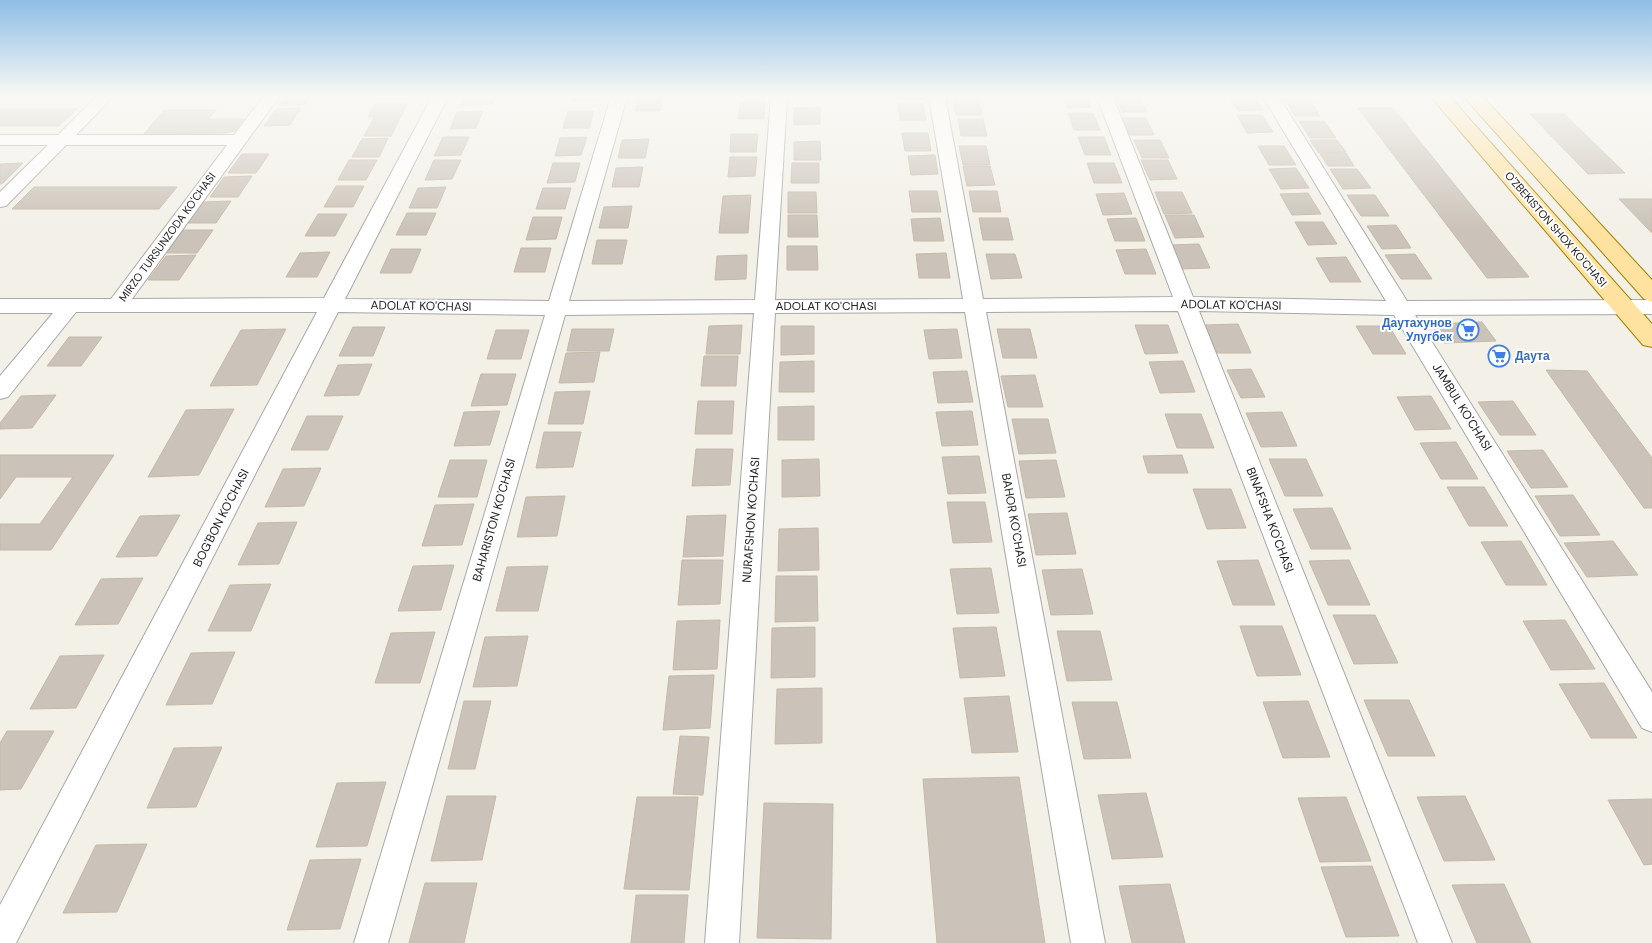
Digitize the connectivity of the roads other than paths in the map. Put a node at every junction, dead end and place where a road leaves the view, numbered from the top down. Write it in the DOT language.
graph roads {
  1 [pos="60,141"];
  2 [pos="238,141"];
  3 [pos="417,141"];
  4 [pos="606,141"];
  5 [pos="776,141"];
  6 [pos="946,141"];
  7 [pos="1122,141"];
  8 [pos="1298,141"];
  9 [pos="1479,141"];
  10 [pos="1513,141"];
  11 [pos="2,199"];
  12 [pos="1652,294"];
  13 [pos="1186,304"];
  14 [pos="117,305"];
  15 [pos="330,305"];
  16 [pos="0,306"];
  17 [pos="70,306"];
  18 [pos="766,306"];
  19 [pos="976,306"];
  20 [pos="1652,306"];
  21 [pos="1624,307"];
  22 [pos="556,308"];
  23 [pos="1401,308"];
  24 [pos="1652,339"];
  25 [pos="0,391"];
  26 [pos="1652,718"];
  27 [pos="0,939"];
  28 [pos="372,943"];
  29 [pos="722,943"];
  30 [pos="1088,943"];
  31 [pos="1435,943"];
  1 -- 11 [label="street"];
  2 -- 14 [label="street, MIRZO TURSUNZODA KO'CHASI"];
  3 -- 15 [label="street, BOG'BON KO'CHASI"];
  4 -- 22 [label="street, BAHARISTON KO'CHASI"];
  5 -- 18 [label="street, NURAFSHON KO'CHASI"];
  6 -- 19 [label="street, BAHOR KO'CHASI"];
  7 -- 13 [label="street, BINAFSHA KO'CHASI"];
  8 -- 23 [label="street, JAMBUL KO'CHASI"];
  9 -- 21 [label="main road, O'ZBEKISTON SHOX KO'CHASI"];
  10 -- 12 [label="main road"];
  13 -- 19 [label="street, ADOLAT KO'CHASI"];
  13 -- 23 [label="street, ADOLAT KO'CHASI"];
  13 -- 31 [label="street, BINAFSHA KO'CHASI"];
  14 -- 15 [label="street, ADOLAT KO'CHASI"];
  14 -- 17 [label="street, ADOLAT KO'CHASI"];
  15 -- 22 [label="street, ADOLAT KO'CHASI"];
  15 -- 27 [label="street, BOG'BON KO'CHASI"];
  16 -- 17 [label="street, ADOLAT KO'CHASI"];
  17 -- 25 [label="street"];
  18 -- 19 [label="street, ADOLAT KO'CHASI"];
  18 -- 22 [label="street, ADOLAT KO'CHASI"];
  18 -- 29 [label="street, NURAFSHON KO'CHASI"];
  19 -- 30 [label="street, BAHOR KO'CHASI"];
  20 -- 21 [label="street, ADOLAT KO'CHASI"];
  21 -- 23 [label="street, ADOLAT KO'CHASI"];
  21 -- 24 [label="main road, O'ZBEKISTON SHOX KO'CHASI"];
  22 -- 28 [label="street, BAHARISTON KO'CHASI"];
  23 -- 26 [label="street, JAMBUL KO'CHASI"];
}
